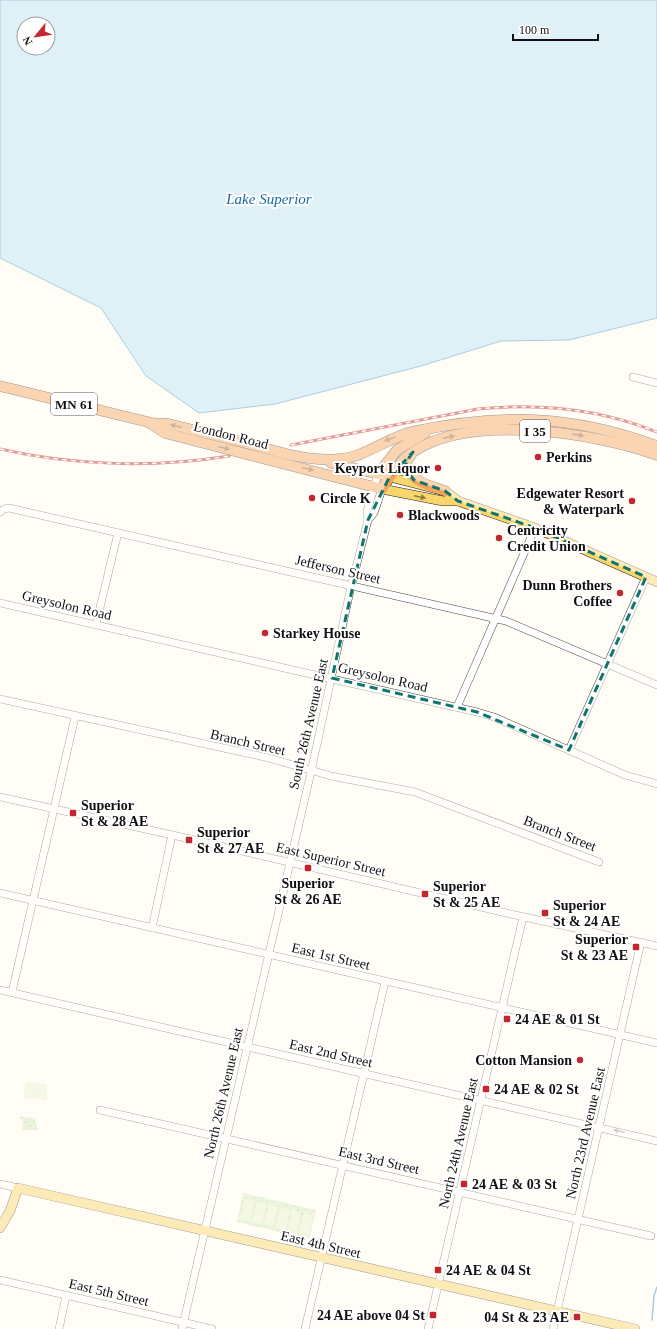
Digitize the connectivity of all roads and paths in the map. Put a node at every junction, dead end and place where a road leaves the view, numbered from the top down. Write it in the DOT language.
graph roads {
  1 [pos="633,377"];
  2 [pos="657,383"];
  3 [pos="0,386"];
  4 [pos="148,422"];
  5 [pos="442,427"];
  6 [pos="657,446"];
  7 [pos="413,452"];
  8 [pos="295,456"];
  9 [pos="657,456"];
  10 [pos="378,474"];
  11 [pos="389,478"];
  12 [pos="378,488"];
  13 [pos="445,491"];
  14 [pos="458,501"];
  15 [pos="2,510"];
  16 [pos="535,528"];
  17 [pos="118,533"];
  18 [pos="646,577"];
  19 [pos="657,582"];
  20 [pos="352,585"];
  21 [pos="0,603"];
  22 [pos="496,619"];
  23 [pos="96,624"];
  24 [pos="607,664"];
  25 [pos="332,678"];
  26 [pos="657,685"];
  27 [pos="0,699"];
  28 [pos="457,707"];
  29 [pos="75,717"];
  30 [pos="569,750"];
  31 [pos="311,772"];
  32 [pos="657,784"];
  33 [pos="0,797"];
  34 [pos="54,809"];
  35 [pos="172,835"];
  36 [pos="600,862"];
  37 [pos="289,863"];
  38 [pos="0,893"];
  39 [pos="33,901"];
  40 [pos="523,917"];
  41 [pos="152,928"];
  42 [pos="641,942"];
  43 [pos="657,946"];
  44 [pos="268,954"];
  45 [pos="385,982"];
  46 [pos="0,990"];
  47 [pos="12,992"];
  48 [pos="503,1008"];
  49 [pos="621,1035"];
  50 [pos="657,1044"];
  51 [pos="247,1047"];
  52 [pos="364,1074"];
  53 [pos="481,1100"];
  54 [pos="100,1110"];
  55 [pos="599,1126"];
  56 [pos="226,1139"];
  57 [pos="657,1141"];
  58 [pos="342,1165"];
  59 [pos="0,1184"];
  60 [pos="18,1188"];
  61 [pos="460,1192"];
  62 [pos="578,1219"];
  63 [pos="0,1228"];
  64 [pos="205,1232"];
  65 [pos="651,1236"];
  66 [pos="321,1258"];
  67 [pos="0,1280"];
  68 [pos="439,1284"];
  69 [pos="66,1296"];
  70 [pos="557,1312"];
  71 [pos="183,1326"];
  72 [pos="59,1329"];
  73 [pos="212,1329"];
  74 [pos="305,1329"];
  75 [pos="428,1329"];
  76 [pos="553,1329"];
  77 [pos="635,1329"];
  1 -- 2 [label="street"];
  3 -- 4 [label="highway, London Road / MN 61"];
  8 -- 4 [label="highway, MN 61, one-way"];
  4 -- 12 [label="highway, London Road / MN 61, one-way"];
  5 -- 6 [label="highway, I 35"];
  5 -- 8 [label="highway, one-way"];
  5 -- 10 [label="highway, I 35"];
  7 -- 9 [label="highway, I 35, one-way"];
  7 -- 11 [label="highway, I 35"];
  7 -- 13 [label="highway"];
  8 -- 10 [label="highway, London Road / MN 61"];
  10 -- 11 [label="main road, London Road"];
  10 -- 12 [label="street, South 26th Avenue East"];
  11 -- 12 [label="highway"];
  11 -- 13 [label="main road, London Road"];
  12 -- 14 [label="main road, London Road, one-way"];
  12 -- 20 [label="street, South 26th Avenue East"];
  13 -- 14 [label="main road, London Road"];
  14 -- 16 [label="main road, London Road"];
  15 -- 17 [label="street, Jefferson Street"];
  16 -- 18 [label="main road, London Road"];
  16 -- 22 [label="street"];
  17 -- 20 [label="street, Jefferson Street"];
  17 -- 23 [label="street"];
  18 -- 19 [label="main road, London Road"];
  18 -- 24 [label="street"];
  20 -- 22 [label="street, Jefferson Street"];
  20 -- 25 [label="street, South 26th Avenue East"];
  21 -- 23 [label="street, Greysolon Road"];
  22 -- 24 [label="street, Jefferson Street"];
  22 -- 28 [label="street"];
  23 -- 25 [label="street, Greysolon Road"];
  24 -- 26 [label="street, Jefferson Street"];
  24 -- 30 [label="street"];
  25 -- 28 [label="street, Greysolon Road"];
  25 -- 31 [label="street, South 26th Avenue East"];
  27 -- 29 [label="street, Branch Street"];
  28 -- 30 [label="street, Greysolon Road"];
  29 -- 31 [label="street, Branch Street"];
  29 -- 34 [label="street"];
  30 -- 32 [label="street, Greysolon Road"];
  31 -- 36 [label="street, Branch Street"];
  31 -- 37 [label="street, South 26th Avenue East"];
  33 -- 34 [label="street, East Superior Street"];
  34 -- 35 [label="street, East Superior Street"];
  34 -- 39 [label="street"];
  35 -- 37 [label="street, East Superior Street"];
  35 -- 41 [label="street"];
  37 -- 40 [label="street, East Superior Street"];
  37 -- 44 [label="street, North 26th Avenue East"];
  38 -- 39 [label="street, East 1st Street"];
  39 -- 41 [label="street, East 1st Street"];
  39 -- 47 [label="street"];
  40 -- 42 [label="street, East Superior Street"];
  40 -- 48 [label="street, North 24th Avenue East"];
  41 -- 44 [label="street, East 1st Street"];
  42 -- 43 [label="street, East Superior Street"];
  42 -- 49 [label="street, North 23rd Avenue East"];
  44 -- 45 [label="street, East 1st Street"];
  44 -- 51 [label="street, North 26th Avenue East"];
  45 -- 48 [label="street, East 1st Street"];
  45 -- 52 [label="street"];
  46 -- 47 [label="street, East 2nd Street"];
  47 -- 51 [label="street, East 2nd Street"];
  48 -- 49 [label="street, East 1st Street"];
  48 -- 53 [label="street, North 24th Avenue East"];
  49 -- 50 [label="street, East 1st Street"];
  49 -- 55 [label="street, North 23rd Avenue East"];
  51 -- 52 [label="street, East 2nd Street"];
  51 -- 56 [label="street, North 26th Avenue East"];
  52 -- 53 [label="street, East 2nd Street"];
  52 -- 58 [label="street"];
  53 -- 55 [label="street, East 2nd Street"];
  53 -- 61 [label="street, North 24th Avenue East"];
  54 -- 56 [label="street, East 3rd Street"];
  57 -- 55 [label="street, East 2nd Street, one-way"];
  55 -- 62 [label="street, North 23rd Avenue East"];
  56 -- 58 [label="street, East 3rd Street"];
  56 -- 64 [label="street, North 26th Avenue East"];
  58 -- 61 [label="street, East 3rd Street"];
  58 -- 66 [label="street"];
  59 -- 60 [label="street, East 4th Street"];
  60 -- 63 [label="main road"];
  60 -- 64 [label="main road, East 4th Street"];
  61 -- 62 [label="street, East 3rd Street"];
  61 -- 68 [label="street, North 24th Avenue East"];
  62 -- 65 [label="street, East 3rd Street"];
  62 -- 70 [label="street, North 23rd Avenue East"];
  64 -- 66 [label="main road, East 4th Street"];
  64 -- 71 [label="street, North 26th Avenue East"];
  66 -- 68 [label="main road, East 4th Street"];
  66 -- 74 [label="street"];
  67 -- 69 [label="street, East 5th Street"];
  68 -- 70 [label="main road, East 4th Street"];
  68 -- 75 [label="street, North 24th Avenue East"];
  69 -- 71 [label="street, East 5th Street"];
  69 -- 72 [label="street"];
  70 -- 76 [label="street, North 23rd Avenue East"];
  70 -- 77 [label="main road, East 4th Street"];
  71 -- 73 [label="street, East 5th Street"];
}
